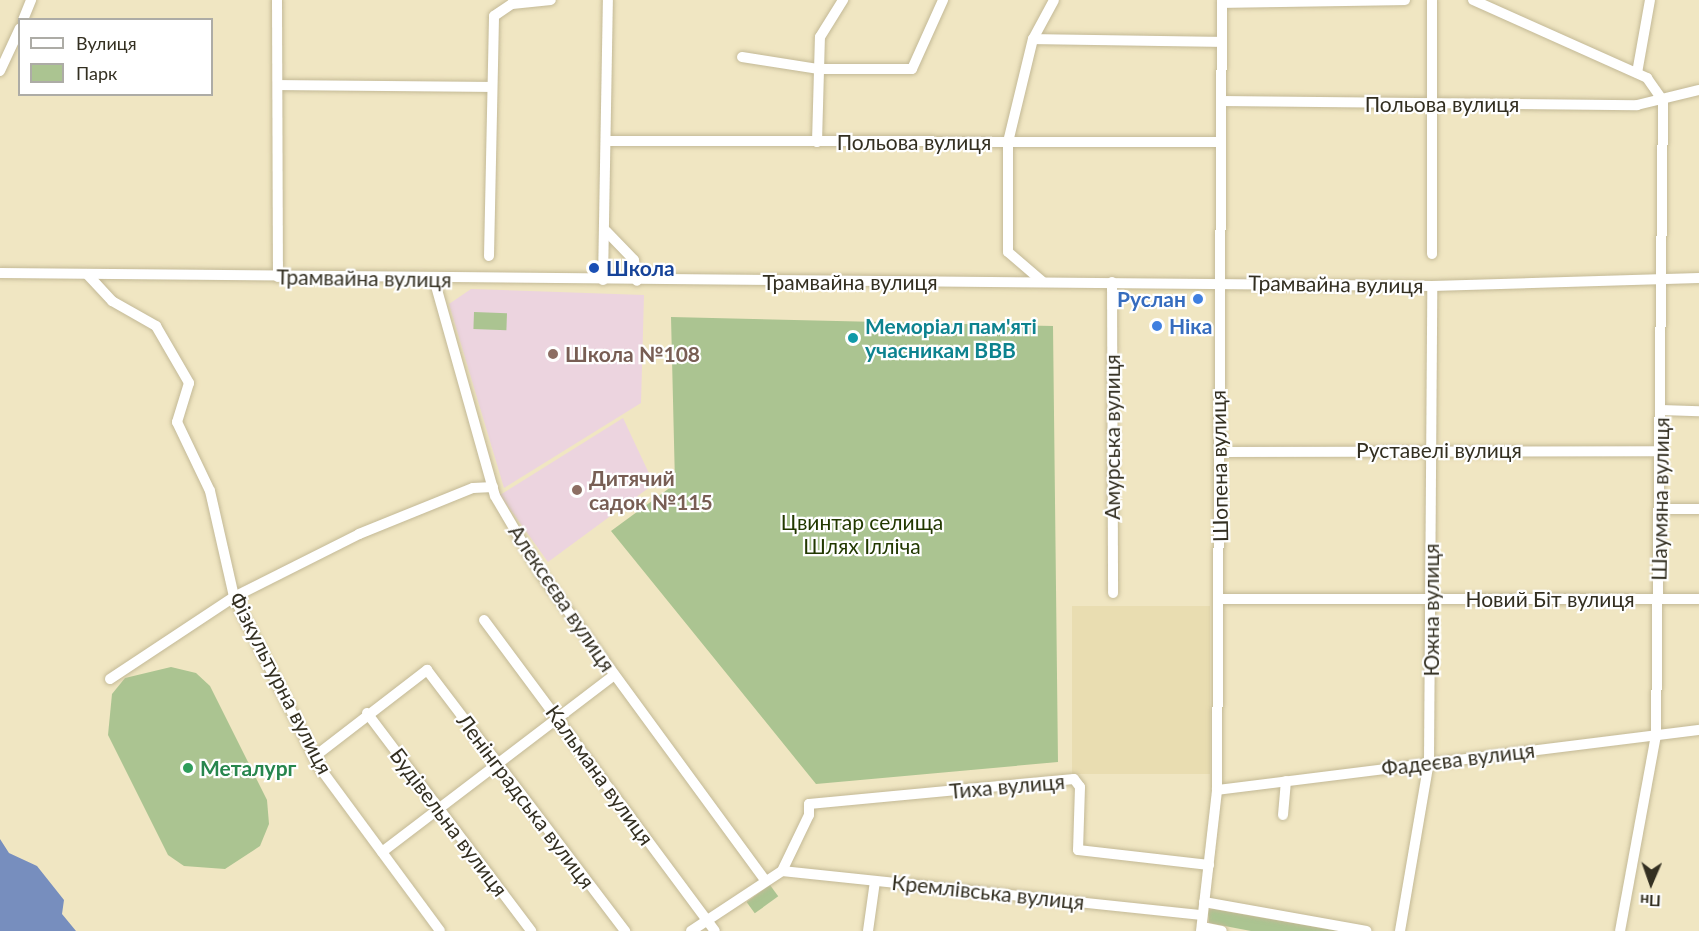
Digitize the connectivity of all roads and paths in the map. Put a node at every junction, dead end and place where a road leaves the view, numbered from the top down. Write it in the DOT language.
graph roads {
  1 [pos="30,0"];
  2 [pos="277,0"];
  3 [pos="551,0"];
  4 [pos="608,0"];
  5 [pos="843,0"];
  6 [pos="943,0"];
  7 [pos="1054,0"];
  8 [pos="1405,0"];
  9 [pos="1432,0"];
  10 [pos="1473,0"];
  11 [pos="1650,0"];
  12 [pos="1222,1"];
  13 [pos="24,18"];
  14 [pos="18,32"];
  15 [pos="1033,39"];
  16 [pos="1222,42"];
  17 [pos="742,57"];
  18 [pos="819,69"];
  19 [pos="0,71"];
  20 [pos="1637,73"];
  21 [pos="278,85"];
  22 [pos="492,87"];
  23 [pos="1699,91"];
  24 [pos="1221,101"];
  25 [pos="1663,101"];
  26 [pos="1434,104"];
  27 [pos="608,141"];
  28 [pos="818,142"];
  29 [pos="1008,142"];
  30 [pos="1221,142"];
  31 [pos="606,231"];
  32 [pos="1432,254"];
  33 [pos="489,256"];
  34 [pos="0,273"];
  35 [pos="87,274"];
  36 [pos="278,277"];
  37 [pos="1660,278"];
  38 [pos="1699,278"];
  39 [pos="434,279"];
  40 [pos="603,280"];
  41 [pos="637,281"];
  42 [pos="1043,282"];
  43 [pos="1112,282"];
  44 [pos="1217,282"];
  45 [pos="1432,286"];
  46 [pos="1661,410"];
  47 [pos="1699,411"];
  48 [pos="1431,450"];
  49 [pos="1659,451"];
  50 [pos="1218,452"];
  51 [pos="493,487"];
  52 [pos="1659,508"];
  53 [pos="1699,509"];
  54 [pos="1113,593"];
  55 [pos="234,597"];
  56 [pos="1220,599"];
  57 [pos="1659,599"];
  58 [pos="1699,599"];
  59 [pos="1431,600"];
  60 [pos="484,620"];
  61 [pos="614,675"];
  62 [pos="110,679"];
  63 [pos="368,713"];
  64 [pos="556,717"];
  65 [pos="1699,730"];
  66 [pos="1656,735"];
  67 [pos="314,757"];
  68 [pos="1429,761"];
  69 [pos="497,763"];
  70 [pos="1286,781"];
  71 [pos="1217,790"];
  72 [pos="440,807"];
  73 [pos="1283,815"];
  74 [pos="382,852"];
  75 [pos="1209,865"];
  76 [pos="779,872"];
  77 [pos="765,880"];
  78 [pos="875,880"];
  79 [pos="1204,902"];
  80 [pos="1200,915"];
  81 [pos="706,920"];
  82 [pos="1202,929"];
  83 [pos="440,931"];
  84 [pos="531,931"];
  85 [pos="625,931"];
  86 [pos="691,931"];
  87 [pos="715,931"];
  88 [pos="868,931"];
  89 [pos="1222,931"];
  90 [pos="1366,931"];
  91 [pos="1400,931"];
  92 [pos="1620,931"];
  1 -- 13 [label="street"];
  2 -- 21 [label="street"];
  3 -- 22 [label="street"];
  4 -- 27 [label="street"];
  5 -- 18 [label="street"];
  6 -- 18 [label="street"];
  7 -- 15 [label="street"];
  8 -- 12 [label="street"];
  9 -- 26 [label="street"];
  10 -- 20 [label="street"];
  11 -- 20 [label="street"];
  12 -- 16 [label="street, Шопена вулиця"];
  14 -- 19 [label="street"];
  15 -- 16 [label="street"];
  15 -- 29 [label="street"];
  16 -- 24 [label="street, Шопена вулиця"];
  17 -- 18 [label="street"];
  18 -- 28 [label="street"];
  20 -- 25 [label="street"];
  21 -- 22 [label="street"];
  21 -- 36 [label="street"];
  22 -- 33 [label="street"];
  23 -- 25 [label="street"];
  24 -- 26 [label="street, Польова вулиця"];
  24 -- 30 [label="street, Шопена вулиця"];
  25 -- 26 [label="street, Польова вулиця"];
  25 -- 37 [label="street, Шаумяна вулиця"];
  26 -- 32 [label="street"];
  27 -- 28 [label="street, Польова вулиця"];
  27 -- 31 [label="street"];
  28 -- 29 [label="street, Польова вулиця"];
  29 -- 30 [label="street, Польова вулиця"];
  29 -- 42 [label="street"];
  30 -- 44 [label="street, Шопена вулиця"];
  31 -- 40 [label="street"];
  31 -- 41 [label="street"];
  34 -- 35 [label="street, Трамвайна вулиця"];
  35 -- 36 [label="street, Трамвайна вулиця"];
  35 -- 55 [label="street, Фiзкультурна вулиця"];
  36 -- 39 [label="street, Трамвайна вулиця"];
  37 -- 38 [label="street, Трамвайна вулиця"];
  37 -- 45 [label="street, Трамвайна вулиця"];
  37 -- 46 [label="street, Шаумяна вулиця"];
  39 -- 40 [label="street, Трамвайна вулиця"];
  39 -- 51 [label="street, Алексєєва вулиця"];
  40 -- 41 [label="street, Трамвайна вулиця"];
  41 -- 42 [label="street, Трамвайна вулиця"];
  42 -- 43 [label="street, Трамвайна вулиця"];
  43 -- 44 [label="street, Трамвайна вулиця"];
  43 -- 54 [label="street, Амурська вулиця"];
  44 -- 45 [label="street, Трамвайна вулиця"];
  44 -- 50 [label="street, Шопена вулиця"];
  45 -- 48 [label="street, Южна вулиця"];
  46 -- 47 [label="street"];
  46 -- 49 [label="street, Шаумяна вулиця"];
  48 -- 49 [label="street, Руставелі вулиця"];
  48 -- 50 [label="street, Руставелі вулиця"];
  48 -- 59 [label="street, Южна вулиця"];
  49 -- 52 [label="street, Шаумяна вулиця"];
  50 -- 56 [label="street, Шопена вулиця"];
  51 -- 55 [label="street"];
  51 -- 61 [label="street, Алексєєва вулиця"];
  52 -- 53 [label="street"];
  52 -- 57 [label="street, Шаумяна вулиця"];
  55 -- 62 [label="street"];
  55 -- 67 [label="street, Фiзкультурна вулиця"];
  56 -- 59 [label="street, Новий Біт вулиця"];
  56 -- 71 [label="street, Шопена вулиця"];
  57 -- 58 [label="street, Новий Біт вулиця"];
  57 -- 59 [label="street, Новий Біт вулиця"];
  57 -- 66 [label="street, Шаумяна вулиця"];
  59 -- 68 [label="street, Южна вулиця"];
  60 -- 64 [label="street, Кальмана вулиця"];
  61 -- 64 [label="street"];
  61 -- 77 [label="street, Алексєєва вулиця"];
  63 -- 67 [label="street"];
  63 -- 69 [label="street, Ленінградська вулиця"];
  63 -- 72 [label="street, Будівельна вулиця"];
  64 -- 69 [label="street"];
  64 -- 81 [label="street, Кальмана вулиця"];
  65 -- 66 [label="street, Фадеєва вулиця"];
  66 -- 68 [label="street, Фадеєва вулиця"];
  66 -- 92 [label="street, Шаумяна вулиця"];
  67 -- 74 [label="street, Фiзкультурна вулиця"];
  68 -- 70 [label="street, Фадеєва вулиця"];
  68 -- 91 [label="street, Южна вулиця"];
  69 -- 72 [label="street"];
  69 -- 85 [label="street, Ленінградська вулиця"];
  70 -- 71 [label="street, Фадеєва вулиця"];
  70 -- 73 [label="street"];
  71 -- 75 [label="street, Шопена вулиця"];
  72 -- 74 [label="street"];
  72 -- 84 [label="street, Будівельна вулиця"];
  74 -- 83 [label="street, Фiзкультурна вулиця"];
  75 -- 76 [label="street, Тиха вулиця"];
  75 -- 79 [label="street, Шопена вулиця"];
  76 -- 77 [label="street"];
  76 -- 78 [label="street, Кремлівська вулиця"];
  77 -- 81 [label="street"];
  78 -- 80 [label="street, Кремлівська вулиця"];
  78 -- 88 [label="street"];
  79 -- 80 [label="street, Шопена вулиця"];
  79 -- 90 [label="street"];
  80 -- 82 [label="street, Шопена вулиця"];
  81 -- 86 [label="street"];
  81 -- 87 [label="street, Кальмана вулиця"];
  82 -- 89 [label="street"];
}
